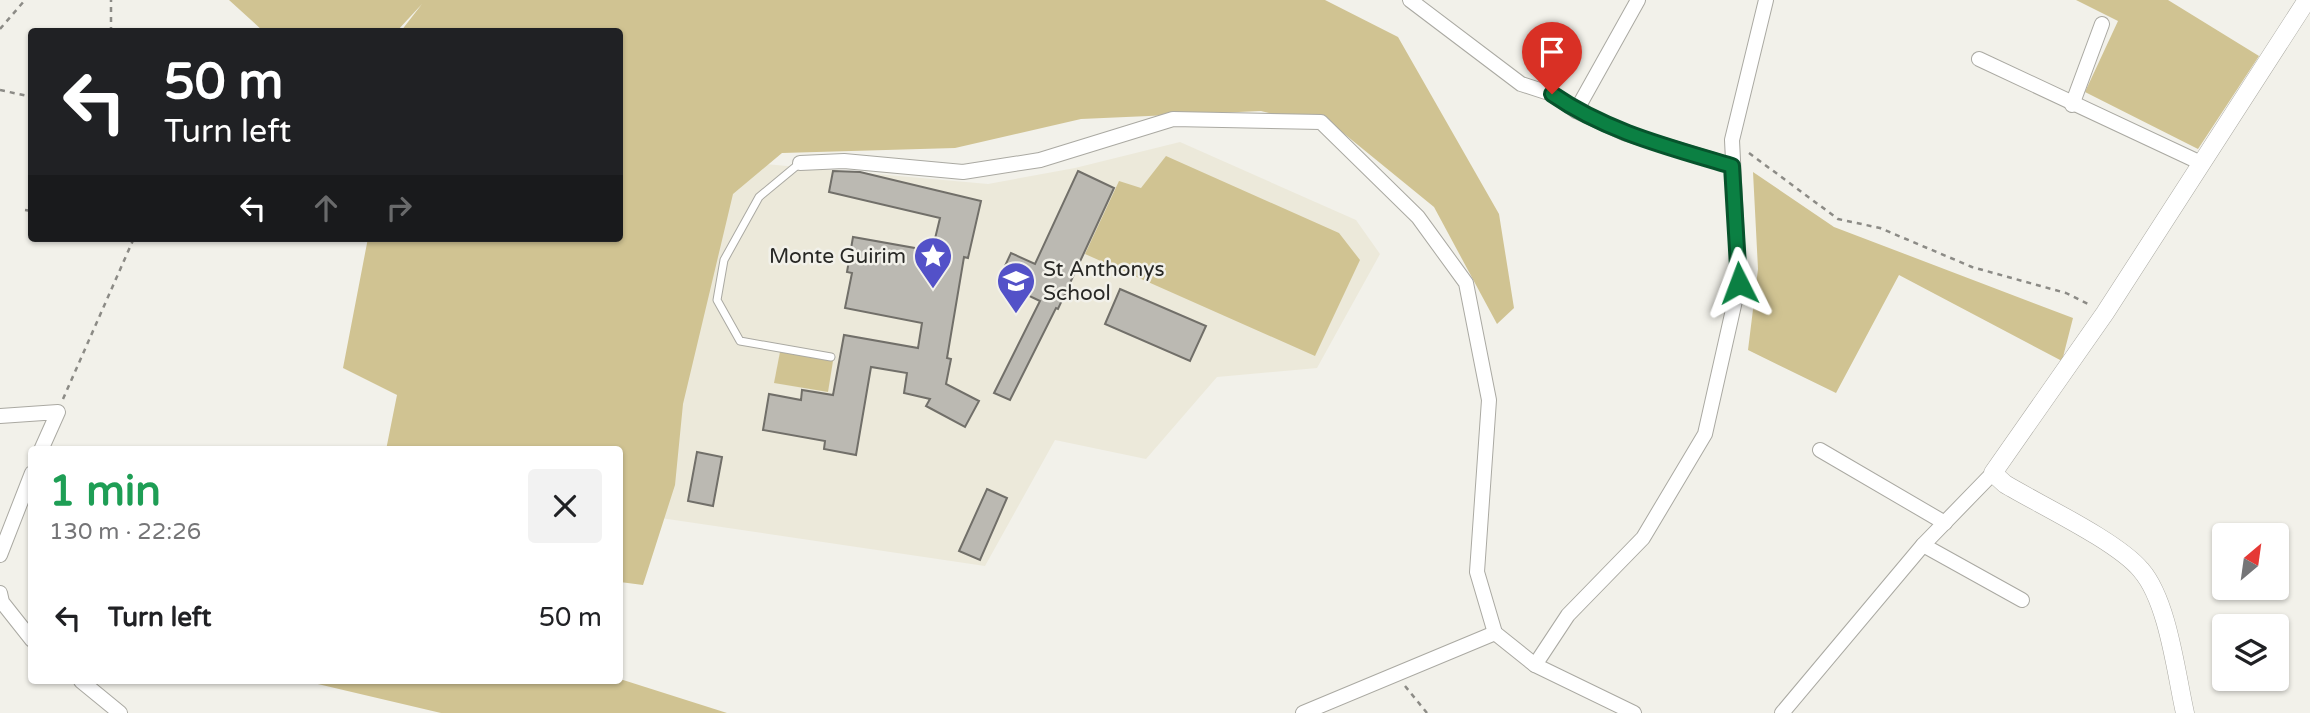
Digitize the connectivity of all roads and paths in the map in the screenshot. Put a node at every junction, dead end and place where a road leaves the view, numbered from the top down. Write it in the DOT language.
graph roads {
  1 [pos="25,0"];
  2 [pos="111,0"];
  3 [pos="1410,0"];
  4 [pos="1638,0"];
  5 [pos="1766,0"];
  6 [pos="2307,0"];
  7 [pos="2102,24"];
  8 [pos="111,28"];
  9 [pos="0,29"];
  10 [pos="1979,59"];
  11 [pos="0,90"];
  12 [pos="28,96"];
  13 [pos="2072,105"];
  14 [pos="1576,111"];
  15 [pos="1732,140"];
  16 [pos="800,163"];
  17 [pos="2201,163"];
  18 [pos="1732,166"];
  19 [pos="25,210"];
  20 [pos="28,210"];
  21 [pos="132,242"];
  22 [pos="2105,313"];
  23 [pos="831,357"];
  24 [pos="58,412"];
  25 [pos="0,416"];
  26 [pos="43,446"];
  27 [pos="1820,450"];
  28 [pos="1993,472"];
  29 [pos="28,483"];
  30 [pos="1945,523"];
  31 [pos="1923,545"];
  32 [pos="0,555"];
  33 [pos="0,593"];
  34 [pos="2022,600"];
  35 [pos="1495,633"];
  36 [pos="28,635"];
  37 [pos="1535,665"];
  38 [pos="1395,674"];
  39 [pos="85,684"];
  40 [pos="120,713"];
  41 [pos="1303,713"];
  42 [pos="1427,713"];
  43 [pos="1634,713"];
  44 [pos="1782,713"];
  45 [pos="2185,713"];
  1 -- 9 [label="path"];
  2 -- 8 [label="path"];
  3 -- 14 [label="street"];
  4 -- 14 [label="street"];
  5 -- 15 [label="street"];
  6 -- 17 [label="street"];
  7 -- 13 [label="street"];
  10 -- 13 [label="street"];
  11 -- 12 [label="path"];
  13 -- 17 [label="street"];
  14 -- 18 [label="street"];
  15 -- 18 [label="street"];
  15 -- 22 [label="path"];
  16 -- 23 [label="lane"];
  16 -- 35 [label="street"];
  17 -- 22 [label="street"];
  18 -- 37 [label="street"];
  19 -- 20 [label="path"];
  21 -- 24 [label="path"];
  22 -- 28 [label="street"];
  24 -- 25 [label="street"];
  24 -- 26 [label="street"];
  27 -- 30 [label="street"];
  28 -- 30 [label="street"];
  28 -- 45 [label="street"];
  29 -- 32 [label="street"];
  30 -- 31 [label="street"];
  31 -- 34 [label="street"];
  31 -- 44 [label="street"];
  33 -- 36 [label="street"];
  35 -- 37 [label="street"];
  35 -- 38 [label="street"];
  37 -- 43 [label="street"];
  38 -- 41 [label="street"];
  38 -- 42 [label="path"];
  39 -- 40 [label="street"];
}
